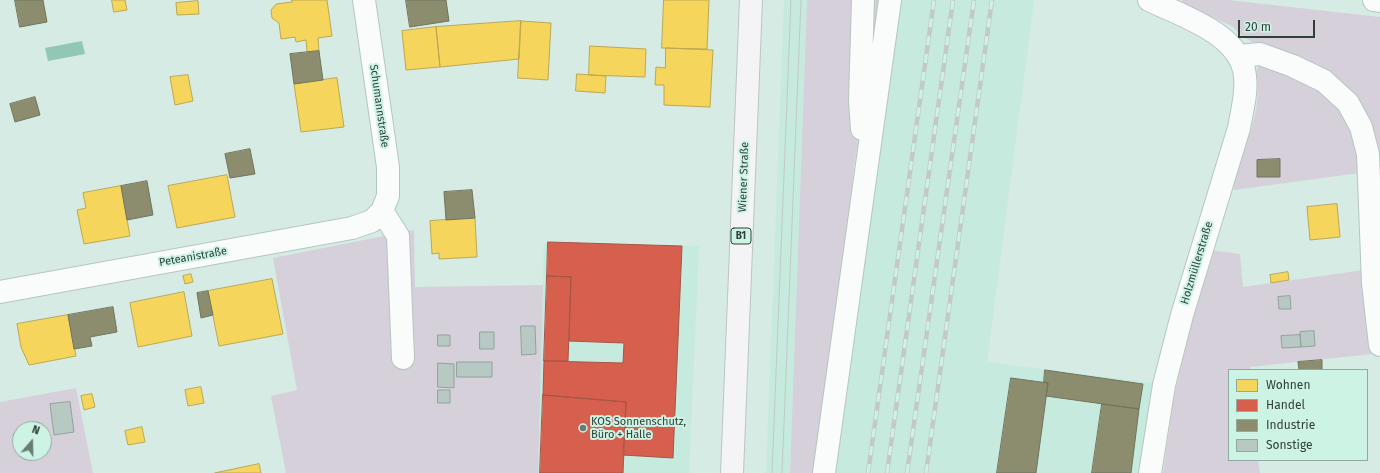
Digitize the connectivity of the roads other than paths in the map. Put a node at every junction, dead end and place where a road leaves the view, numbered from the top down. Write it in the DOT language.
graph roads {
  1 [pos="364,0"];
  2 [pos="751,0"];
  3 [pos="863,0"];
  4 [pos="890,0"];
  5 [pos="1149,0"];
  6 [pos="1374,0"];
  7 [pos="1380,1"];
  8 [pos="1239,56"];
  9 [pos="865,166"];
  10 [pos="382,211"];
  11 [pos="0,292"];
  12 [pos="1380,345"];
  13 [pos="403,358"];
  14 [pos="732,473"];
  15 [pos="824,473"];
  16 [pos="1150,473"];
  1 -- 10 [label="street, Schumannstraße"];
  2 -- 14 [label="main road, Wiener Straße / B1"];
  3 -- 9 [label="street"];
  4 -- 9 [label="street"];
  5 -- 8 [label="street, Holzmüllerstraße"];
  6 -- 7 [label="street"];
  8 -- 12 [label="street"];
  8 -- 16 [label="street, Holzmüllerstraße"];
  9 -- 15 [label="street"];
  10 -- 11 [label="street, Peteanistraße"];
  10 -- 13 [label="street"];
}
